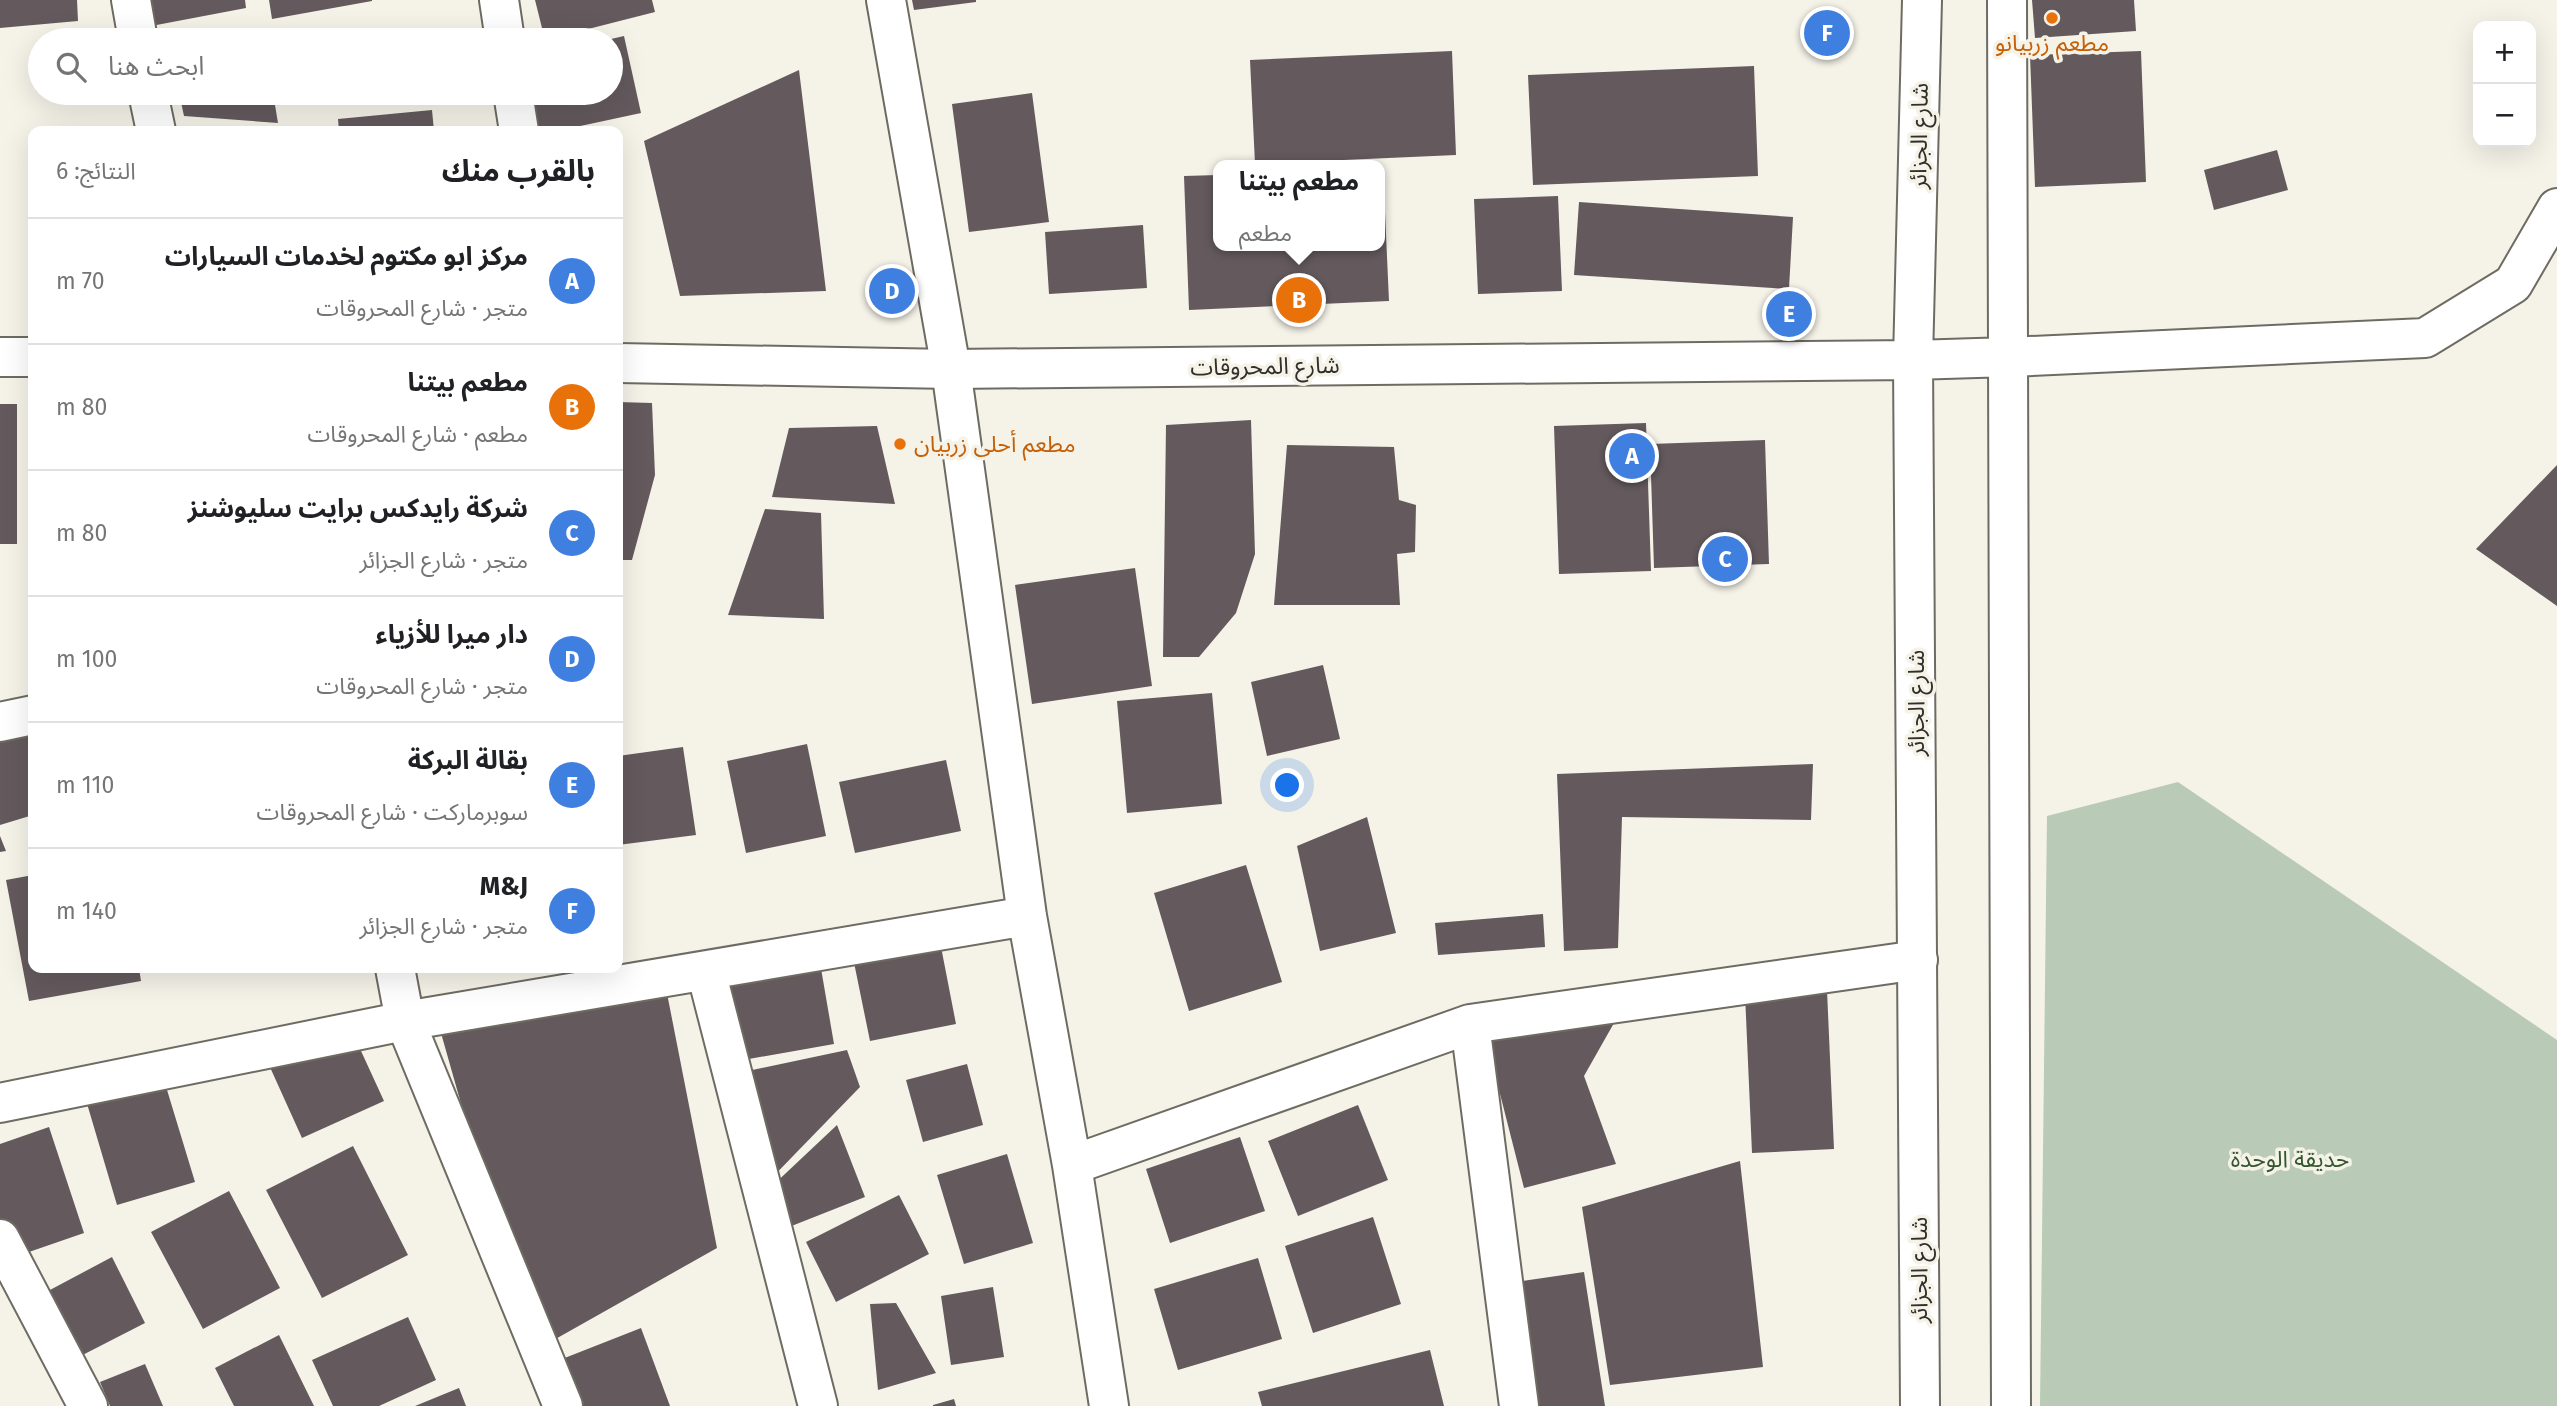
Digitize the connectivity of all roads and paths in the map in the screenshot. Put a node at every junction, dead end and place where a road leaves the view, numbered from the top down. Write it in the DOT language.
graph roads {
  1 [pos="131,0"];
  2 [pos="499,0"];
  3 [pos="886,0"];
  4 [pos="1922,0"];
  5 [pos="2007,0"];
  6 [pos="136,28"];
  7 [pos="503,28"];
  8 [pos="151,105"];
  9 [pos="515,105"];
  10 [pos="155,126"];
  11 [pos="518,126"];
  12 [pos="2557,208"];
  13 [pos="2009,356"];
  14 [pos="28,357"];
  15 [pos="0,358"];
  16 [pos="1913,360"];
  17 [pos="623,363"];
  18 [pos="951,369"];
  19 [pos="28,716"];
  20 [pos="0,722"];
  21 [pos="1027,916"];
  22 [pos="1918,960"];
  23 [pos="706,971"];
  24 [pos="396,973"];
  25 [pos="405,1021"];
  26 [pos="1470,1024"];
  27 [pos="0,1103"];
  28 [pos="1072,1165"];
  29 [pos="0,1239"];
  30 [pos="88,1406"];
  31 [pos="563,1406"];
  32 [pos="818,1406"];
  33 [pos="1109,1406"];
  34 [pos="1519,1406"];
  35 [pos="1920,1406"];
  36 [pos="2011,1406"];
  1 -- 6 [label="street"];
  2 -- 7 [label="street"];
  3 -- 18 [label="street"];
  4 -- 16 [label="street, شارع الجزائر"];
  5 -- 13 [label="street"];
  8 -- 10 [label="street"];
  9 -- 11 [label="street"];
  12 -- 13 [label="street, شارع المحروقات"];
  13 -- 16 [label="street, شارع المحروقات"];
  13 -- 36 [label="street"];
  14 -- 15 [label="street"];
  16 -- 18 [label="street, شارع المحروقات"];
  16 -- 22 [label="street, شارع الجزائر"];
  17 -- 18 [label="street, شارع المحروقات"];
  18 -- 21 [label="street"];
  19 -- 20 [label="street"];
  21 -- 23 [label="street"];
  21 -- 28 [label="street"];
  22 -- 26 [label="street"];
  22 -- 35 [label="street, شارع الجزائر"];
  23 -- 25 [label="street"];
  23 -- 32 [label="street"];
  24 -- 25 [label="street"];
  25 -- 27 [label="street"];
  25 -- 31 [label="street"];
  26 -- 28 [label="street"];
  26 -- 34 [label="street"];
  28 -- 33 [label="street"];
  29 -- 30 [label="street"];
}
